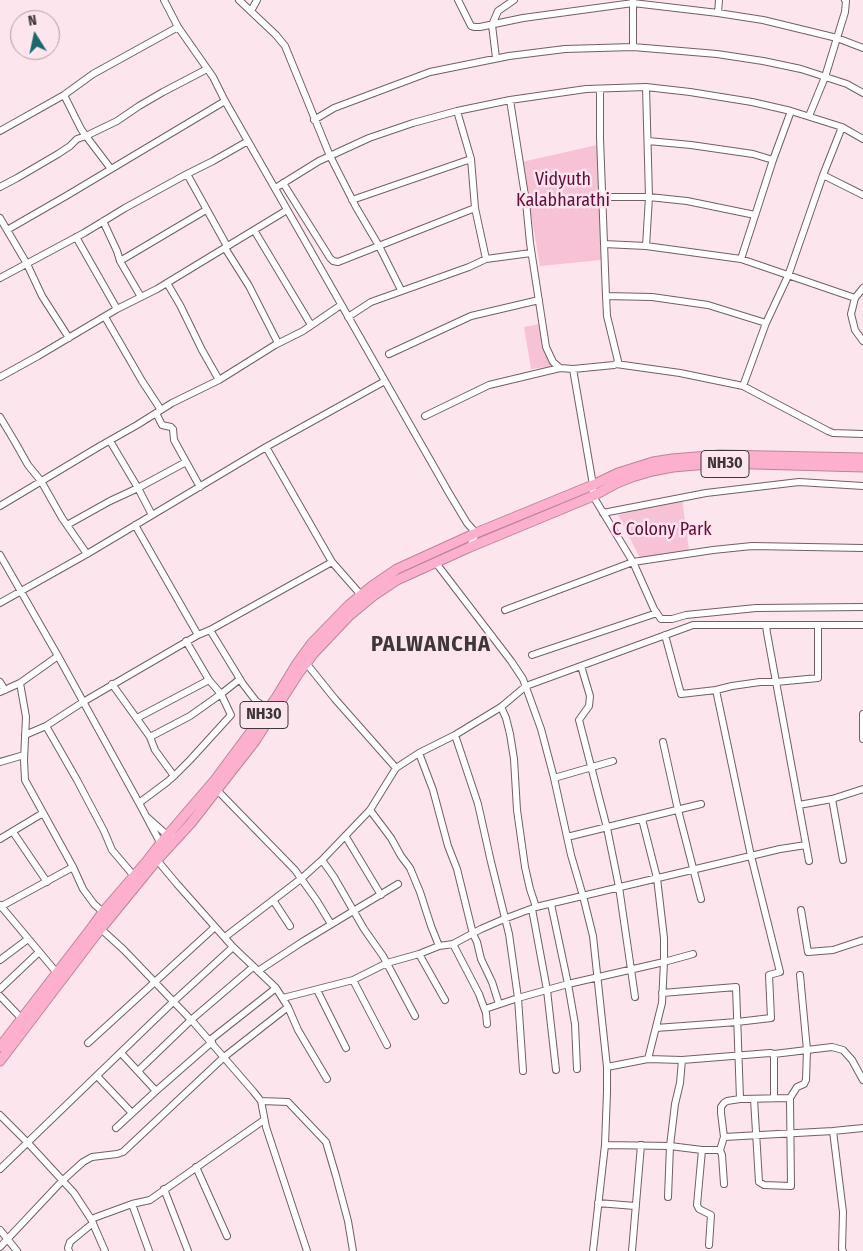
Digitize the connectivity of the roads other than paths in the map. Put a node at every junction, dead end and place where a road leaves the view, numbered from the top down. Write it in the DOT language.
graph roads {
  1 [pos="164,0"];
  2 [pos="239,0"];
  3 [pos="257,0"];
  4 [pos="458,0"];
  5 [pos="514,0"];
  6 [pos="719,0"];
  7 [pos="845,0"];
  8 [pos="506,2"];
  9 [pos="633,2"];
  10 [pos="251,11"];
  11 [pos="718,13"];
  12 [pos="492,25"];
  13 [pos="178,27"];
  14 [pos="837,38"];
  15 [pos="633,47"];
  16 [pos="863,48"];
  17 [pos="496,58"];
  18 [pos="207,70"];
  19 [pos="825,77"];
  20 [pos="646,88"];
  21 [pos="600,89"];
  22 [pos="863,92"];
  23 [pos="64,95"];
  24 [pos="510,100"];
  25 [pos="224,101"];
  26 [pos="457,111"];
  27 [pos="791,111"];
  28 [pos="809,116"];
  29 [pos="314,120"];
  30 [pos="842,127"];
  31 [pos="0,131"];
  32 [pos="86,136"];
  33 [pos="863,139"];
  34 [pos="248,141"];
  35 [pos="648,141"];
  36 [pos="330,156"];
  37 [pos="471,159"];
  38 [pos="773,160"];
  39 [pos="111,169"];
  40 [pos="187,174"];
  41 [pos="823,175"];
  42 [pos="283,183"];
  43 [pos="0,187"];
  44 [pos="277,187"];
  45 [pos="863,195"];
  46 [pos="602,197"];
  47 [pos="648,197"];
  48 [pos="352,200"];
  49 [pos="475,208"];
  50 [pos="206,210"];
  51 [pos="287,210"];
  52 [pos="755,215"];
  53 [pos="0,218"];
  54 [pos="102,222"];
  55 [pos="7,230"];
  56 [pos="254,230"];
  57 [pos="76,237"];
  58 [pos="604,244"];
  59 [pos="379,246"];
  60 [pos="646,246"];
  61 [pos="226,247"];
  62 [pos="531,253"];
  63 [pos="486,259"];
  64 [pos="741,259"];
  65 [pos="120,261"];
  66 [pos="26,264"];
  67 [pos="788,276"];
  68 [pos="0,278"];
  69 [pos="166,283"];
  70 [pos="863,288"];
  71 [pos="401,290"];
  72 [pos="141,296"];
  73 [pos="606,296"];
  74 [pos="855,298"];
  75 [pos="539,300"];
  76 [pos="342,305"];
  77 [pos="117,310"];
  78 [pos="105,317"];
  79 [pos="348,317"];
  80 [pos="766,323"];
  81 [pos="311,325"];
  82 [pos="69,338"];
  83 [pos="863,341"];
  84 [pos="278,344"];
  85 [pos="389,354"];
  86 [pos="616,364"];
  87 [pos="560,368"];
  88 [pos="573,369"];
  89 [pos="0,377"];
  90 [pos="220,380"];
  91 [pos="385,381"];
  92 [pos="743,386"];
  93 [pos="158,412"];
  94 [pos="425,416"];
  95 [pos="0,417"];
  96 [pos="863,434"];
  97 [pos="110,440"];
  98 [pos="266,447"];
  99 [pos="863,458"];
  100 [pos="186,462"];
  101 [pos="863,467"];
  102 [pos="41,481"];
  103 [pos="593,485"];
  104 [pos="863,486"];
  105 [pos="200,487"];
  106 [pos="138,488"];
  107 [pos="592,496"];
  108 [pos="0,506"];
  109 [pos="603,513"];
  110 [pos="152,515"];
  111 [pos="135,524"];
  112 [pos="67,525"];
  113 [pos="476,533"];
  114 [pos="470,547"];
  115 [pos="863,548"];
  116 [pos="87,554"];
  117 [pos="0,555"];
  118 [pos="332,562"];
  119 [pos="632,562"];
  120 [pos="436,563"];
  121 [pos="21,591"];
  122 [pos="361,595"];
  123 [pos="0,604"];
  124 [pos="863,607"];
  125 [pos="357,610"];
  126 [pos="505,610"];
  127 [pos="657,613"];
  128 [pos="766,625"];
  129 [pos="818,625"];
  130 [pos="863,625"];
  131 [pos="210,630"];
  132 [pos="198,635"];
  133 [pos="665,635"];
  134 [pos="186,642"];
  135 [pos="532,655"];
  136 [pos="58,656"];
  137 [pos="306,663"];
  138 [pos="582,666"];
  139 [pos="240,679"];
  140 [pos="209,680"];
  141 [pos="0,682"];
  142 [pos="776,682"];
  143 [pos="20,683"];
  144 [pos="112,684"];
  145 [pos="526,686"];
  146 [pos="716,690"];
  147 [pos="3,691"];
  148 [pos="221,694"];
  149 [pos="82,702"];
  150 [pos="501,707"];
  151 [pos="268,709"];
  152 [pos="863,714"];
  153 [pos="137,718"];
  154 [pos="46,726"];
  155 [pos="25,735"];
  156 [pos="455,735"];
  157 [pos="150,737"];
  158 [pos="863,739"];
  159 [pos="663,742"];
  160 [pos="419,753"];
  161 [pos="24,755"];
  162 [pos="613,761"];
  163 [pos="0,762"];
  164 [pos="396,768"];
  165 [pos="592,768"];
  166 [pos="174,776"];
  167 [pos="554,778"];
  168 [pos="863,789"];
  169 [pos="217,790"];
  170 [pos="832,799"];
  171 [pos="139,803"];
  172 [pos="701,804"];
  173 [pos="799,806"];
  174 [pos="370,810"];
  175 [pos="678,810"];
  176 [pos="43,813"];
  177 [pos="146,816"];
  178 [pos="642,819"];
  179 [pos="607,828"];
  180 [pos="13,832"];
  181 [pos="181,834"];
  182 [pos="167,835"];
  183 [pos="346,837"];
  184 [pos="567,837"];
  185 [pos="0,839"];
  186 [pos="806,845"];
  187 [pos="163,847"];
  188 [pos="751,856"];
  189 [pos="157,860"];
  190 [pos="322,860"];
  191 [pos="843,860"];
  192 [pos="809,861"];
  193 [pos="73,867"];
  194 [pos="694,870"];
  195 [pos="134,876"];
  196 [pos="302,878"];
  197 [pos="657,878"];
  198 [pos="47,882"];
  199 [pos="398,884"];
  200 [pos="619,887"];
  201 [pos="381,895"];
  202 [pos="584,896"];
  203 [pos="701,899"];
  204 [pos="273,900"];
  205 [pos="551,904"];
  206 [pos="0,906"];
  207 [pos="534,908"];
  208 [pos="801,910"];
  209 [pos="354,911"];
  210 [pos="103,912"];
  211 [pos="504,919"];
  212 [pos="331,924"];
  213 [pos="290,926"];
  214 [pos="216,927"];
  215 [pos="101,928"];
  216 [pos="473,934"];
  217 [pos="225,937"];
  218 [pos="28,939"];
  219 [pos="863,940"];
  220 [pos="453,944"];
  221 [pos="439,946"];
  222 [pos="233,947"];
  223 [pos="39,952"];
  224 [pos="419,954"];
  225 [pos="693,954"];
  226 [pos="0,960"];
  227 [pos="664,962"];
  228 [pos="387,963"];
  229 [pos="256,969"];
  230 [pos="631,970"];
  231 [pos="57,973"];
  232 [pos="800,975"];
  233 [pos="598,977"];
  234 [pos="354,980"];
  235 [pos="155,981"];
  236 [pos="568,984"];
  237 [pos="276,988"];
  238 [pos="0,989"];
  239 [pos="317,990"];
  240 [pos="547,990"];
  241 [pos="662,993"];
  242 [pos="0,996"];
  243 [pos="635,997"];
  244 [pos="283,998"];
  245 [pos="518,998"];
  246 [pos="445,1000"];
  247 [pos="174,1002"];
  248 [pos="499,1004"];
  249 [pos="288,1007"];
  250 [pos="485,1009"];
  251 [pos="415,1016"];
  252 [pos="22,1019"];
  253 [pos="191,1020"];
  254 [pos="737,1022"];
  255 [pos="487,1024"];
  256 [pos="656,1028"];
  257 [pos="211,1041"];
  258 [pos="88,1043"];
  259 [pos="387,1045"];
  260 [pos="0,1046"];
  261 [pos="346,1048"];
  262 [pos="807,1050"];
  263 [pos="121,1053"];
  264 [pos="774,1054"];
  265 [pos="739,1056"];
  266 [pos="224,1057"];
  267 [pos="648,1059"];
  268 [pos="682,1060"];
  269 [pos="0,1061"];
  270 [pos="607,1067"];
  271 [pos="556,1070"];
  272 [pos="577,1070"];
  273 [pos="138,1071"];
  274 [pos="523,1071"];
  275 [pos="97,1076"];
  276 [pos="327,1079"];
  277 [pos="863,1080"];
  278 [pos="156,1091"];
  279 [pos="774,1098"];
  280 [pos="790,1098"];
  281 [pos="740,1099"];
  282 [pos="754,1099"];
  283 [pos="261,1101"];
  284 [pos="132,1113"];
  285 [pos="0,1115"];
  286 [pos="264,1120"];
  287 [pos="116,1128"];
  288 [pos="863,1128"];
  289 [pos="832,1131"];
  290 [pos="790,1133"];
  291 [pos="756,1134"];
  292 [pos="724,1137"];
  293 [pos="28,1143"];
  294 [pos="605,1145"];
  295 [pos="641,1145"];
  296 [pos="670,1146"];
  297 [pos="702,1150"];
  298 [pos="720,1150"];
  299 [pos="196,1167"];
  300 [pos="0,1169"];
  301 [pos="62,1181"];
  302 [pos="724,1184"];
  303 [pos="164,1190"];
  304 [pos="668,1197"];
  305 [pos="598,1203"];
  306 [pos="132,1204"];
  307 [pos="635,1206"];
  308 [pos="92,1221"];
  309 [pos="0,1230"];
  310 [pos="227,1236"];
  311 [pos="7,1239"];
  312 [pos="709,1246"];
  313 [pos="0,1247"];
  314 [pos="17,1251"];
  315 [pos="69,1251"];
  316 [pos="106,1251"];
  317 [pos="149,1251"];
  318 [pos="188,1251"];
  319 [pos="307,1251"];
  320 [pos="353,1251"];
  321 [pos="593,1251"];
  322 [pos="632,1251"];
  323 [pos="843,1251"];
  1 -- 13 [label="street"];
  2 -- 10 [label="street"];
  3 -- 10 [label="street"];
  4 -- 12 [label="street"];
  5 -- 8 [label="street"];
  6 -- 11 [label="street"];
  7 -- 14 [label="street"];
  8 -- 12 [label="street"];
  9 -- 11 [label="street"];
  9 -- 12 [label="street"];
  9 -- 15 [label="street"];
  10 -- 29 [label="street"];
  11 -- 14 [label="street"];
  12 -- 17 [label="street"];
  13 -- 18 [label="street"];
  13 -- 23 [label="street"];
  14 -- 16 [label="street"];
  14 -- 19 [label="street"];
  15 -- 17 [label="street"];
  15 -- 19 [label="street"];
  17 -- 29 [label="street"];
  18 -- 25 [label="street"];
  18 -- 32 [label="street"];
  19 -- 22 [label="street"];
  19 -- 28 [label="street"];
  20 -- 21 [label="street"];
  20 -- 27 [label="street"];
  20 -- 35 [label="street"];
  21 -- 24 [label="street"];
  21 -- 46 [label="street"];
  23 -- 31 [label="street"];
  23 -- 32 [label="street"];
  24 -- 26 [label="street"];
  24 -- 62 [label="street"];
  25 -- 34 [label="street"];
  25 -- 39 [label="street"];
  26 -- 36 [label="street"];
  26 -- 37 [label="street"];
  27 -- 28 [label="street"];
  27 -- 38 [label="street"];
  28 -- 30 [label="street"];
  29 -- 36 [label="street"];
  30 -- 33 [label="street"];
  30 -- 41 [label="street"];
  32 -- 39 [label="street"];
  32 -- 43 [label="street"];
  34 -- 40 [label="street"];
  34 -- 51 [label="street"];
  35 -- 38 [label="street"];
  35 -- 47 [label="street"];
  36 -- 42 [label="street"];
  36 -- 48 [label="street"];
  37 -- 48 [label="street"];
  37 -- 49 [label="street"];
  38 -- 52 [label="street"];
  39 -- 55 [label="street"];
  40 -- 50 [label="street"];
  40 -- 54 [label="street"];
  41 -- 45 [label="street"];
  41 -- 67 [label="street"];
  42 -- 44 [label="street"];
  42 -- 59 [label="street"];
  46 -- 47 [label="street"];
  46 -- 58 [label="street"];
  47 -- 52 [label="street"];
  47 -- 60 [label="street"];
  48 -- 59 [label="street"];
  49 -- 59 [label="street"];
  49 -- 63 [label="street"];
  50 -- 61 [label="street"];
  50 -- 65 [label="street"];
  51 -- 56 [label="street"];
  51 -- 76 [label="street"];
  52 -- 64 [label="street"];
  53 -- 55 [label="street"];
  54 -- 57 [label="street"];
  54 -- 65 [label="street"];
  55 -- 66 [label="street"];
  56 -- 61 [label="street"];
  56 -- 81 [label="street"];
  57 -- 66 [label="street"];
  57 -- 77 [label="street"];
  58 -- 60 [label="street"];
  58 -- 73 [label="street"];
  59 -- 71 [label="street"];
  60 -- 64 [label="street"];
  61 -- 69 [label="street"];
  61 -- 84 [label="street"];
  62 -- 63 [label="street"];
  62 -- 75 [label="street"];
  63 -- 71 [label="street"];
  64 -- 67 [label="street"];
  65 -- 72 [label="street"];
  66 -- 68 [label="street"];
  66 -- 82 [label="street"];
  67 -- 74 [label="street"];
  67 -- 80 [label="street"];
  69 -- 72 [label="street"];
  69 -- 90 [label="street"];
  70 -- 74 [label="street"];
  71 -- 79 [label="street"];
  72 -- 77 [label="street"];
  73 -- 80 [label="street"];
  73 -- 86 [label="street"];
  74 -- 83 [label="street"];
  75 -- 85 [label="street"];
  75 -- 87 [label="street"];
  76 -- 79 [label="street"];
  76 -- 81 [label="street"];
  77 -- 78 [label="street"];
  78 -- 82 [label="street"];
  78 -- 93 [label="street"];
  79 -- 91 [label="street"];
  80 -- 92 [label="street"];
  81 -- 84 [label="street"];
  82 -- 89 [label="street"];
  84 -- 90 [label="street"];
  86 -- 88 [label="street"];
  86 -- 92 [label="street"];
  87 -- 88 [label="street"];
  87 -- 94 [label="street"];
  88 -- 103 [label="street"];
  90 -- 93 [label="street"];
  91 -- 98 [label="street"];
  91 -- 113 [label="street"];
  92 -- 96 [label="street"];
  93 -- 97 [label="street"];
  93 -- 100 [label="street"];
  95 -- 102 [label="street"];
  97 -- 102 [label="street"];
  97 -- 106 [label="street"];
  98 -- 105 [label="street"];
  98 -- 118 [label="street"];
  99 -- 103 [label="highway, NH30"];
  100 -- 105 [label="street"];
  100 -- 106 [label="street"];
  101 -- 107 [label="highway, NH30"];
  102 -- 108 [label="street"];
  102 -- 112 [label="street"];
  103 -- 107 [label="street"];
  103 -- 113 [label="highway, NH30"];
  104 -- 109 [label="street"];
  105 -- 110 [label="street"];
  106 -- 110 [label="street"];
  106 -- 112 [label="street"];
  107 -- 109 [label="street"];
  107 -- 114 [label="highway, NH30"];
  109 -- 119 [label="street"];
  110 -- 111 [label="street"];
  111 -- 116 [label="street"];
  111 -- 132 [label="street"];
  112 -- 116 [label="street"];
  113 -- 114 [label="street"];
  113 -- 122 [label="highway, NH30"];
  114 -- 120 [label="highway, NH30"];
  115 -- 119 [label="street"];
  116 -- 121 [label="street"];
  117 -- 121 [label="street"];
  118 -- 122 [label="street"];
  118 -- 131 [label="street"];
  119 -- 126 [label="street"];
  119 -- 127 [label="street"];
  120 -- 125 [label="highway, NH30"];
  120 -- 145 [label="street"];
  121 -- 123 [label="street"];
  121 -- 136 [label="street"];
  122 -- 125 [label="street"];
  122 -- 151 [label="highway, NH30"];
  124 -- 127 [label="street"];
  125 -- 137 [label="highway, NH30"];
  127 -- 135 [label="street"];
  128 -- 129 [label="street"];
  128 -- 133 [label="street"];
  128 -- 142 [label="street"];
  129 -- 130 [label="street"];
  129 -- 142 [label="street"];
  131 -- 132 [label="street"];
  131 -- 139 [label="street"];
  132 -- 134 [label="street"];
  133 -- 138 [label="street"];
  133 -- 146 [label="street"];
  134 -- 140 [label="street"];
  134 -- 144 [label="street"];
  136 -- 143 [label="street"];
  136 -- 149 [label="street"];
  137 -- 164 [label="street"];
  137 -- 169 [label="highway, NH30"];
  138 -- 145 [label="street"];
  138 -- 165 [label="street"];
  139 -- 148 [label="street"];
  139 -- 151 [label="street"];
  140 -- 148 [label="street"];
  140 -- 153 [label="street"];
  141 -- 147 [label="street"];
  142 -- 146 [label="street"];
  142 -- 173 [label="street"];
  143 -- 147 [label="street"];
  143 -- 155 [label="street"];
  144 -- 149 [label="street"];
  144 -- 153 [label="street"];
  145 -- 150 [label="street"];
  145 -- 167 [label="street"];
  146 -- 188 [label="street"];
  148 -- 157 [label="street"];
  148 -- 166 [label="street"];
  149 -- 154 [label="street"];
  149 -- 171 [label="street"];
  150 -- 156 [label="street"];
  150 -- 207 [label="street"];
  151 -- 182 [label="highway, NH30"];
  152 -- 158 [label="street"];
  153 -- 157 [label="street"];
  154 -- 155 [label="street"];
  154 -- 195 [label="street"];
  155 -- 161 [label="street"];
  156 -- 160 [label="street"];
  156 -- 211 [label="street"];
  157 -- 166 [label="street"];
  159 -- 175 [label="street"];
  160 -- 164 [label="street"];
  160 -- 216 [label="street"];
  161 -- 163 [label="street"];
  161 -- 176 [label="street"];
  162 -- 165 [label="street"];
  164 -- 174 [label="street"];
  165 -- 167 [label="street"];
  165 -- 179 [label="street"];
  166 -- 171 [label="street"];
  167 -- 184 [label="street"];
  168 -- 170 [label="street"];
  169 -- 181 [label="highway, NH30"];
  169 -- 196 [label="street"];
  170 -- 173 [label="street"];
  170 -- 191 [label="street"];
  171 -- 177 [label="street"];
  172 -- 175 [label="street"];
  173 -- 186 [label="street"];
  174 -- 183 [label="street"];
  174 -- 221 [label="street"];
  175 -- 178 [label="street"];
  175 -- 194 [label="street"];
  176 -- 180 [label="street"];
  176 -- 193 [label="street"];
  177 -- 182 [label="street"];
  177 -- 187 [label="street"];
  178 -- 179 [label="street"];
  178 -- 197 [label="street"];
  179 -- 184 [label="street"];
  179 -- 200 [label="street"];
  180 -- 185 [label="street"];
  180 -- 198 [label="street"];
  181 -- 182 [label="street"];
  181 -- 187 [label="highway, NH30"];
  182 -- 187 [label="highway, NH30"];
  183 -- 190 [label="street"];
  183 -- 201 [label="street"];
  184 -- 202 [label="street"];
  186 -- 188 [label="street"];
  186 -- 192 [label="street"];
  187 -- 189 [label="highway, NH30"];
  187 -- 195 [label="highway, NH30"];
  188 -- 194 [label="street"];
  188 -- 254 [label="street"];
  189 -- 214 [label="street"];
  189 -- 215 [label="highway, NH30"];
  190 -- 196 [label="street"];
  190 -- 209 [label="street"];
  193 -- 198 [label="street"];
  193 -- 210 [label="street"];
  194 -- 197 [label="street"];
  194 -- 203 [label="street"];
  195 -- 210 [label="highway, NH30"];
  196 -- 204 [label="street"];
  196 -- 212 [label="street"];
  197 -- 200 [label="street"];
  197 -- 227 [label="street"];
  198 -- 206 [label="street"];
  199 -- 201 [label="street"];
  200 -- 202 [label="street"];
  200 -- 230 [label="street"];
  201 -- 209 [label="street"];
  202 -- 205 [label="street"];
  202 -- 233 [label="street"];
  204 -- 213 [label="street"];
  204 -- 217 [label="street"];
  205 -- 207 [label="street"];
  205 -- 236 [label="street"];
  206 -- 218 [label="street"];
  207 -- 211 [label="street"];
  207 -- 240 [label="street"];
  208 -- 219 [label="street"];
  209 -- 212 [label="street"];
  209 -- 228 [label="street"];
  210 -- 231 [label="highway, NH30"];
  211 -- 216 [label="street"];
  211 -- 245 [label="street"];
  212 -- 229 [label="street"];
  214 -- 217 [label="street"];
  214 -- 235 [label="street"];
  215 -- 235 [label="street"];
  215 -- 269 [label="highway, NH30"];
  216 -- 220 [label="street"];
  216 -- 248 [label="street"];
  217 -- 222 [label="street"];
  218 -- 223 [label="street"];
  218 -- 226 [label="street"];
  220 -- 221 [label="street"];
  220 -- 250 [label="street"];
  221 -- 224 [label="street"];
  222 -- 229 [label="street"];
  222 -- 247 [label="street"];
  223 -- 231 [label="street"];
  223 -- 238 [label="street"];
  224 -- 228 [label="street"];
  224 -- 246 [label="street"];
  225 -- 227 [label="street"];
  227 -- 230 [label="street"];
  227 -- 241 [label="street"];
  228 -- 234 [label="street"];
  228 -- 251 [label="street"];
  229 -- 237 [label="street"];
  229 -- 253 [label="street"];
  230 -- 233 [label="street"];
  230 -- 243 [label="street"];
  231 -- 252 [label="highway, NH30"];
  232 -- 262 [label="street"];
  233 -- 236 [label="street"];
  233 -- 270 [label="street"];
  234 -- 239 [label="street"];
  234 -- 259 [label="street"];
  235 -- 247 [label="street"];
  235 -- 258 [label="street"];
  236 -- 240 [label="street"];
  236 -- 272 [label="street"];
  237 -- 244 [label="street"];
  237 -- 257 [label="street"];
  239 -- 244 [label="street"];
  239 -- 261 [label="street"];
  240 -- 245 [label="street"];
  240 -- 271 [label="street"];
  241 -- 254 [label="street"];
  241 -- 256 [label="street"];
  242 -- 252 [label="street"];
  244 -- 249 [label="street"];
  245 -- 248 [label="street"];
  245 -- 274 [label="street"];
  247 -- 253 [label="street"];
  247 -- 263 [label="street"];
  248 -- 250 [label="street"];
  249 -- 266 [label="street"];
  249 -- 276 [label="street"];
  250 -- 255 [label="street"];
  252 -- 260 [label="highway, NH30"];
  253 -- 257 [label="street"];
  253 -- 273 [label="street"];
  254 -- 256 [label="street"];
  254 -- 265 [label="street"];
  256 -- 267 [label="street"];
  257 -- 266 [label="street"];
  257 -- 278 [label="street"];
  262 -- 264 [label="street"];
  262 -- 277 [label="street"];
  262 -- 280 [label="street"];
  263 -- 273 [label="street"];
  263 -- 275 [label="street"];
  264 -- 265 [label="street"];
  264 -- 279 [label="street"];
  265 -- 268 [label="street"];
  265 -- 281 [label="street"];
  266 -- 283 [label="street"];
  266 -- 301 [label="street"];
  267 -- 268 [label="street"];
  267 -- 270 [label="street"];
  268 -- 296 [label="street"];
  270 -- 294 [label="street"];
  273 -- 278 [label="street"];
  275 -- 284 [label="street"];
  275 -- 293 [label="street"];
  278 -- 284 [label="street"];
  279 -- 280 [label="street"];
  279 -- 282 [label="street"];
  280 -- 290 [label="street"];
  281 -- 282 [label="street"];
  281 -- 292 [label="street"];
  282 -- 291 [label="street"];
  283 -- 286 [label="street"];
  283 -- 320 [label="street"];
  284 -- 287 [label="street"];
  285 -- 293 [label="street"];
  286 -- 299 [label="street"];
  286 -- 319 [label="street"];
  288 -- 289 [label="street"];
  289 -- 290 [label="street"];
  289 -- 323 [label="street"];
  290 -- 291 [label="street"];
  290 -- 291 [label="street"];
  291 -- 292 [label="street"];
  292 -- 298 [label="street"];
  293 -- 300 [label="street"];
  293 -- 301 [label="street"];
  294 -- 295 [label="street"];
  294 -- 305 [label="street"];
  295 -- 296 [label="street"];
  295 -- 307 [label="street"];
  296 -- 297 [label="street"];
  296 -- 304 [label="street"];
  297 -- 298 [label="street"];
  297 -- 312 [label="street"];
  298 -- 302 [label="street"];
  299 -- 303 [label="street"];
  299 -- 310 [label="street"];
  301 -- 308 [label="street"];
  301 -- 311 [label="street"];
  303 -- 306 [label="street"];
  303 -- 318 [label="street"];
  305 -- 307 [label="street"];
  305 -- 321 [label="street"];
  306 -- 308 [label="street"];
  306 -- 317 [label="street"];
  307 -- 322 [label="street"];
  308 -- 315 [label="street"];
  308 -- 316 [label="street"];
  309 -- 311 [label="street"];
  311 -- 313 [label="street"];
  311 -- 314 [label="street"];
}
